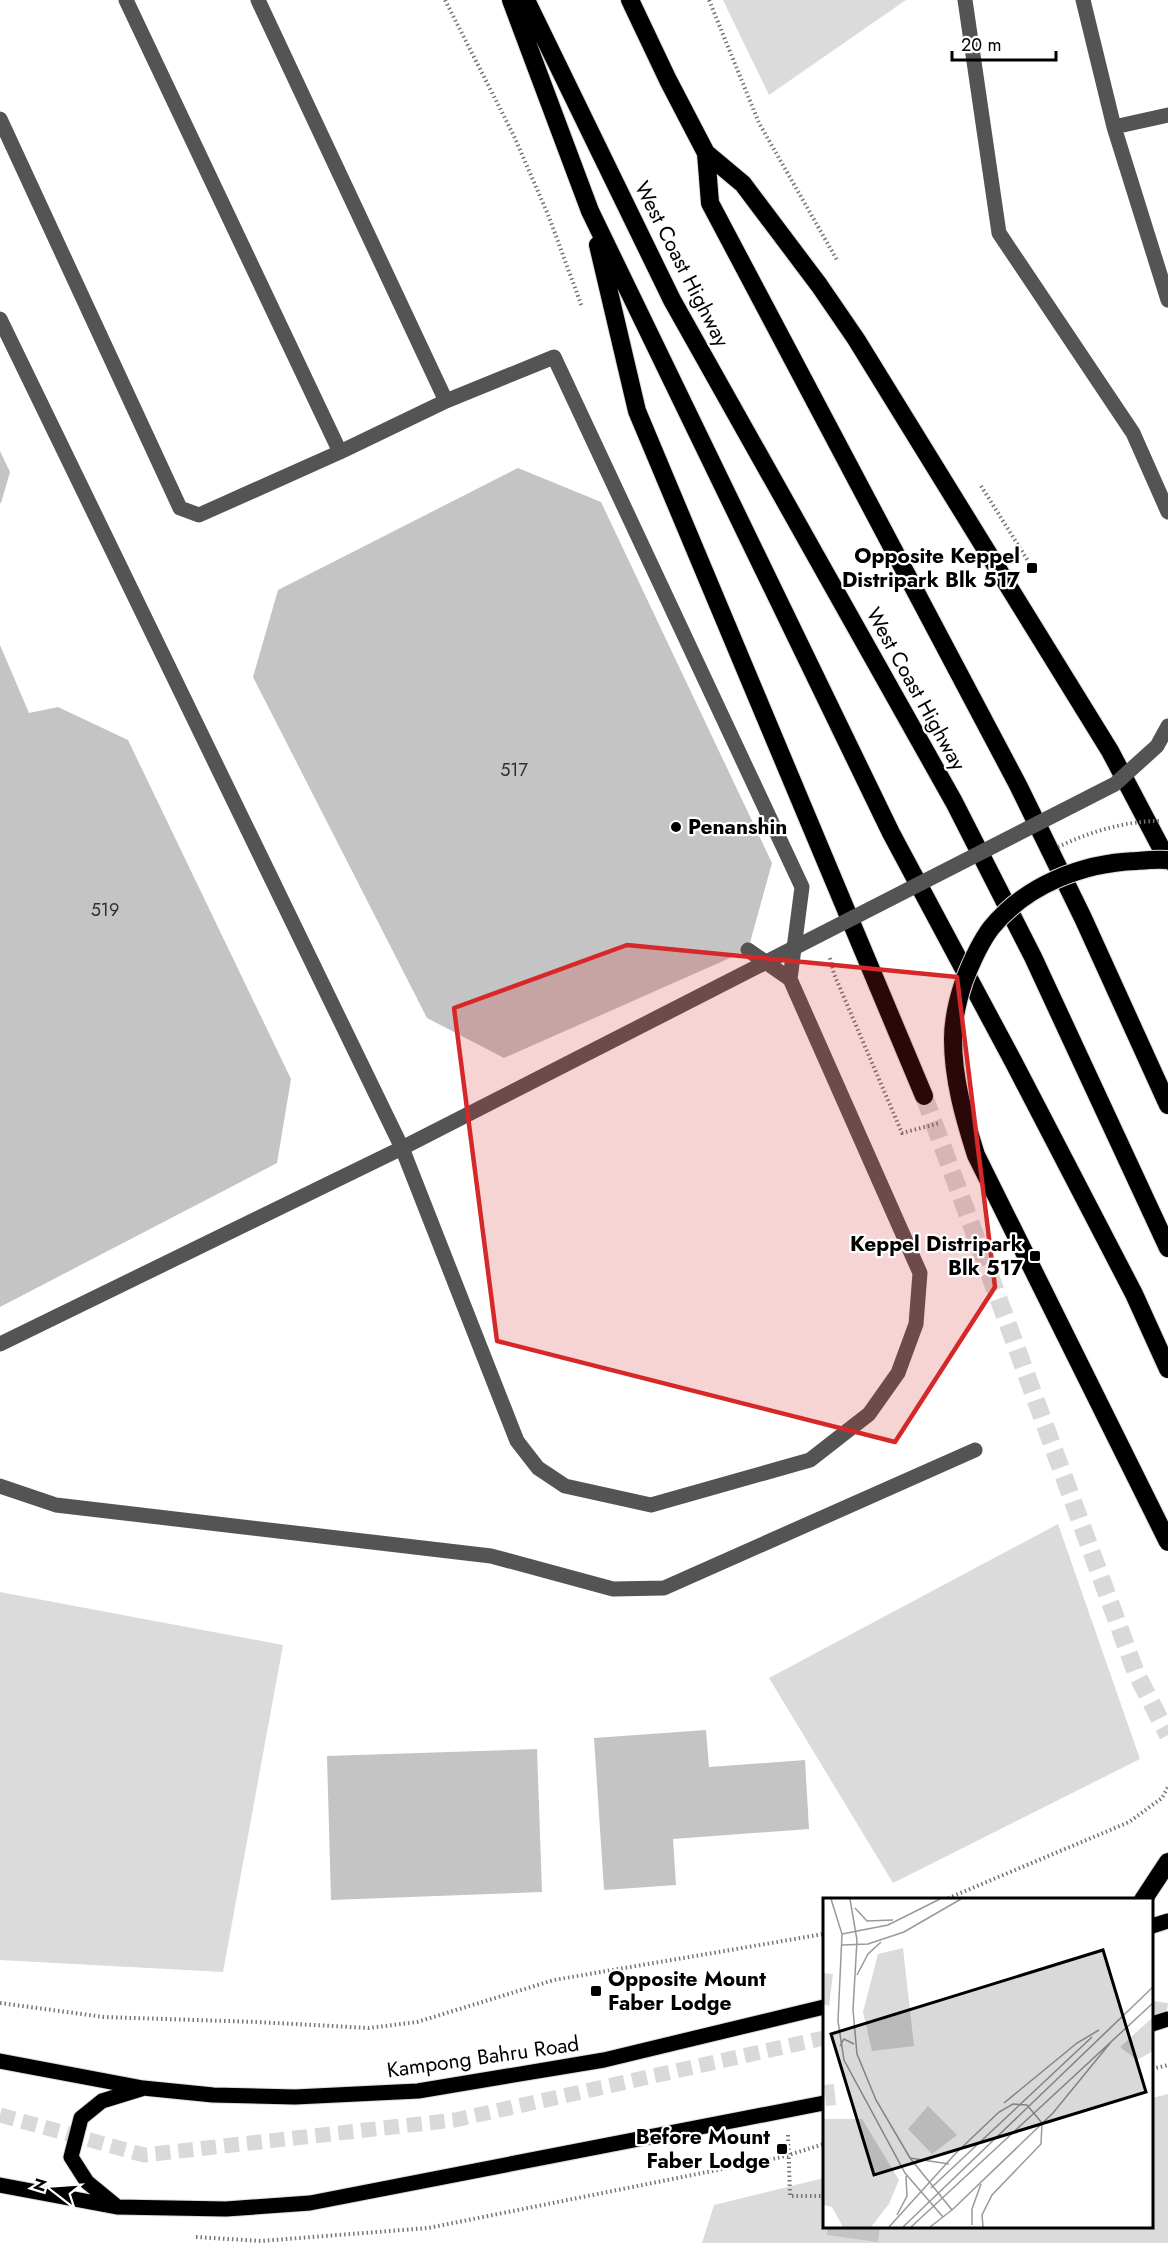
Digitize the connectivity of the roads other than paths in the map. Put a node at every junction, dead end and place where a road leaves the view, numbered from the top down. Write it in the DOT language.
graph roads {
  1 [pos="126,0"];
  2 [pos="258,0"];
  3 [pos="511,0"];
  4 [pos="526,0"];
  5 [pos="630,0"];
  6 [pos="965,0"];
  7 [pos="1083,0"];
  8 [pos="1168,115"];
  9 [pos="0,119"];
  10 [pos="1114,127"];
  11 [pos="706,153"];
  12 [pos="590,211"];
  13 [pos="1168,300"];
  14 [pos="0,319"];
  15 [pos="446,401"];
  16 [pos="340,452"];
  17 [pos="1168,512"];
  18 [pos="1168,726"];
  19 [pos="1168,861"];
  20 [pos="748,950"];
  21 [pos="789,979"];
  22 [pos="924,1096"];
  23 [pos="1168,1105"];
  24 [pos="402,1148"];
  25 [pos="1168,1248"];
  26 [pos="0,1344"];
  27 [pos="1168,1369"];
  28 [pos="975,1450"];
  29 [pos="0,1486"];
  30 [pos="1168,1542"];
  31 [pos="1168,1862"];
  32 [pos="1144,1898"];
  33 [pos="1168,1922"];
  34 [pos="1153,1926"];
  35 [pos="823,2007"];
  36 [pos="1168,2019"];
  37 [pos="1153,2024"];
  38 [pos="0,2061"];
  39 [pos="143,2088"];
  40 [pos="823,2103"];
  41 [pos="0,2185"];
  42 [pos="117,2207"];
  1 -- 16 [label="lane"];
  2 -- 15 [label="lane"];
  3 -- 12 [label="highway"];
  4 -- 25 [label="highway, West Coast Highway"];
  5 -- 11 [label="highway, West Coast Highway"];
  6 -- 17 [label="lane"];
  7 -- 10 [label="lane"];
  8 -- 10 [label="lane"];
  9 -- 16 [label="lane"];
  10 -- 13 [label="lane"];
  11 -- 19 [label="highway"];
  11 -- 23 [label="highway, West Coast Highway"];
  12 -- 22 [label="highway"];
  12 -- 27 [label="highway"];
  14 -- 24 [label="lane"];
  15 -- 16 [label="lane"];
  15 -- 21 [label="lane"];
  18 -- 24 [label="lane, bridge"];
  19 -- 30 [label="highway, bridge"];
  20 -- 21 [label="lane"];
  21 -- 24 [label="lane"];
  24 -- 26 [label="lane"];
  28 -- 29 [label="lane"];
  31 -- 32 [label="highway"];
  33 -- 34 [label="main road"];
  35 -- 39 [label="main road, Kampong Bahru Road"];
  36 -- 37 [label="main road"];
  38 -- 39 [label="main road, Kampong Bahru Road"];
  39 -- 42 [label="main road"];
  40 -- 42 [label="main road"];
  41 -- 42 [label="main road"];
}
